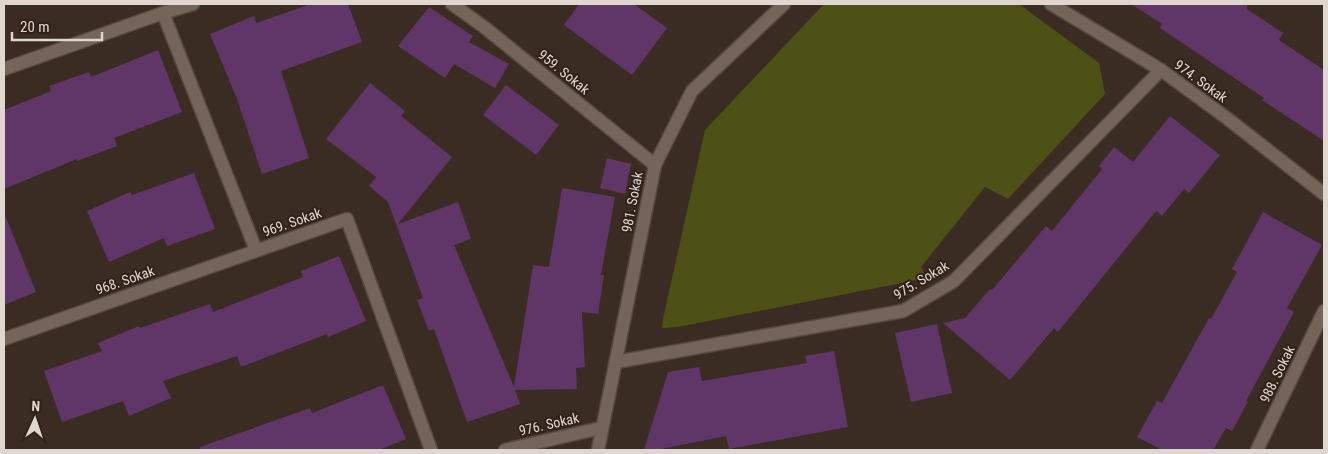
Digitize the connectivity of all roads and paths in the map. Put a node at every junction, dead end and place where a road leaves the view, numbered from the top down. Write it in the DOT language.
graph roads {
  1 [pos="193,4"];
  2 [pos="452,4"];
  3 [pos="784,4"];
  4 [pos="1050,4"];
  5 [pos="163,13"];
  6 [pos="4,69"];
  7 [pos="1161,70"];
  8 [pos="655,165"];
  9 [pos="1324,194"];
  10 [pos="256,250"];
  11 [pos="1324,311"];
  12 [pos="4,339"];
  13 [pos="616,362"];
  14 [pos="601,428"];
  15 [pos="431,450"];
  16 [pos="504,450"];
  17 [pos="598,450"];
  18 [pos="1257,450"];
  1 -- 5 [label="street"];
  2 -- 8 [label="street, 959. Sokak"];
  3 -- 8 [label="street, 981. Sokak"];
  4 -- 7 [label="street, 974. Sokak"];
  5 -- 6 [label="street"];
  5 -- 10 [label="street, 969. Sokak"];
  7 -- 9 [label="street, 974. Sokak"];
  7 -- 13 [label="street, 975. Sokak"];
  8 -- 13 [label="street, 981. Sokak"];
  10 -- 12 [label="street, 968. Sokak"];
  10 -- 15 [label="street, 969. Sokak"];
  11 -- 18 [label="street, 988. Sokak"];
  13 -- 14 [label="street, 981. Sokak"];
  14 -- 16 [label="street, 976. Sokak"];
  14 -- 17 [label="street, 981. Sokak"];
}
